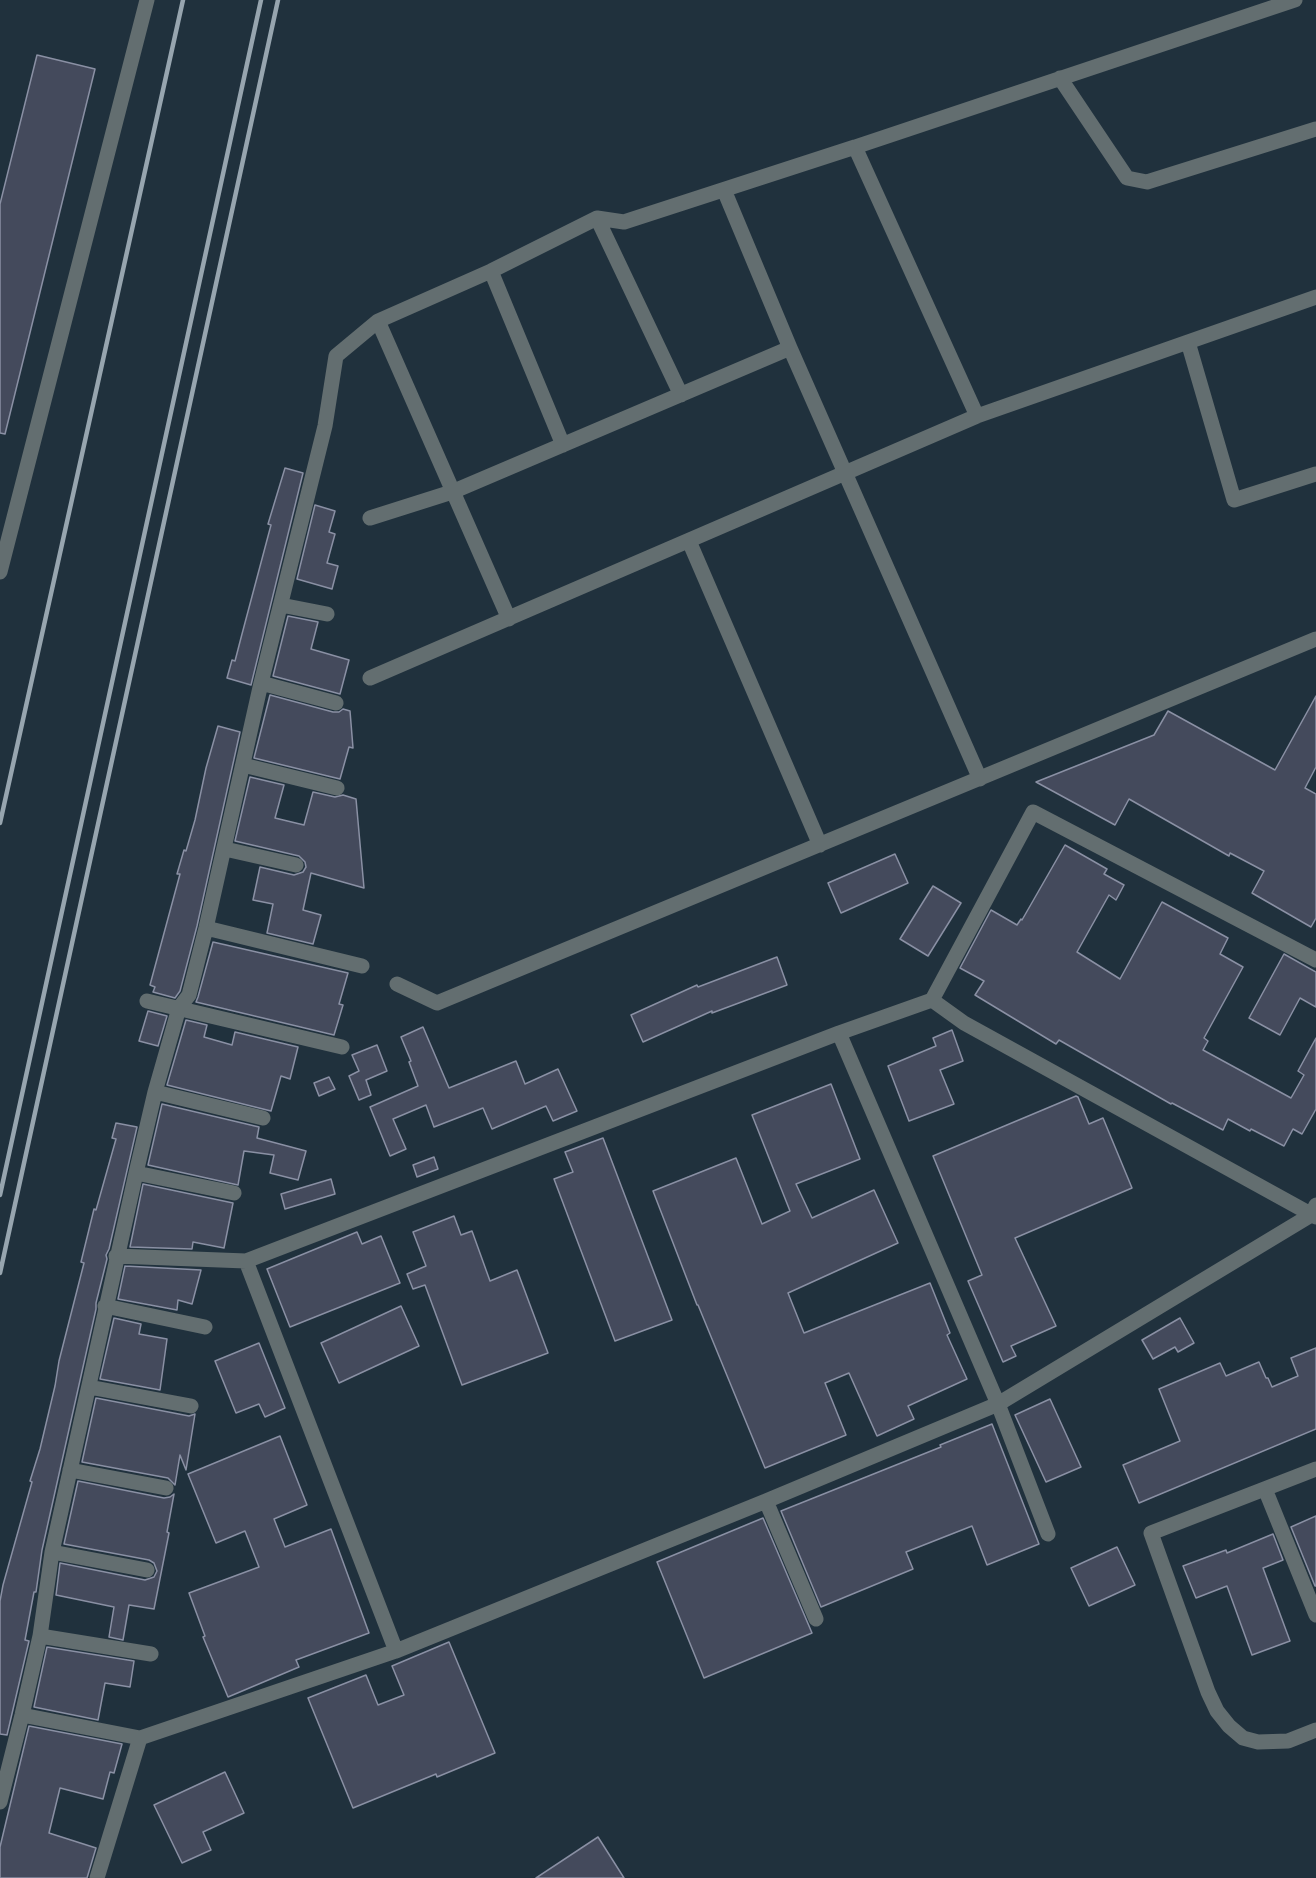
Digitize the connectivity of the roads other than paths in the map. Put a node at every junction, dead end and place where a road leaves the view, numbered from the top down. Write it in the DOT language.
graph roads {
  1 [pos="147,0"];
  2 [pos="1295,0"];
  3 [pos="1060,78"];
  4 [pos="1316,129"];
  5 [pos="855,147"];
  6 [pos="724,190"];
  7 [pos="597,218"];
  8 [pos="491,271"];
  9 [pos="1316,297"];
  10 [pos="378,321"];
  11 [pos="1188,342"];
  12 [pos="790,348"];
  13 [pos="681,394"];
  14 [pos="977,416"];
  15 [pos="563,445"];
  16 [pos="846,473"];
  17 [pos="1316,474"];
  18 [pos="452,492"];
  19 [pos="370,518"];
  20 [pos="689,541"];
  21 [pos="0,572"];
  22 [pos="281,605"];
  23 [pos="327,614"];
  24 [pos="508,619"];
  25 [pos="1316,639"];
  26 [pos="370,678"];
  27 [pos="261,682"];
  28 [pos="336,703"];
  29 [pos="243,765"];
  30 [pos="980,778"];
  31 [pos="337,789"];
  32 [pos="820,845"];
  33 [pos="225,849"];
  34 [pos="296,865"];
  35 [pos="206,928"];
  36 [pos="1316,960"];
  37 [pos="362,966"];
  38 [pos="397,984"];
  39 [pos="932,1000"];
  40 [pos="147,1001"];
  41 [pos="179,1008"];
  42 [pos="839,1033"];
  43 [pos="342,1047"];
  44 [pos="155,1092"];
  45 [pos="263,1118"];
  46 [pos="136,1173"];
  47 [pos="234,1193"];
  48 [pos="1314,1212"];
  49 [pos="116,1256"];
  50 [pos="246,1261"];
  51 [pos="105,1306"];
  52 [pos="205,1327"];
  53 [pos="89,1387"];
  54 [pos="998,1404"];
  55 [pos="191,1406"];
  56 [pos="1316,1469"];
  57 [pos="70,1470"];
  58 [pos="166,1488"];
  59 [pos="1265,1489"];
  60 [pos="765,1501"];
  61 [pos="1048,1534"];
  62 [pos="52,1552"];
  63 [pos="147,1570"];
  64 [pos="1316,1615"];
  65 [pos="816,1619"];
  66 [pos="40,1636"];
  67 [pos="396,1651"];
  68 [pos="151,1654"];
  69 [pos="22,1715"];
  70 [pos="1316,1730"];
  71 [pos="140,1738"];
  72 [pos="0,1802"];
  73 [pos="97,1878"];
  1 -- 21 [label="street"];
  2 -- 3 [label="street"];
  3 -- 4 [label="street"];
  3 -- 5 [label="street"];
  5 -- 6 [label="street"];
  5 -- 14 [label="street"];
  6 -- 7 [label="street"];
  6 -- 12 [label="street"];
  7 -- 8 [label="street"];
  7 -- 13 [label="street"];
  8 -- 10 [label="street"];
  8 -- 15 [label="street"];
  9 -- 11 [label="street"];
  10 -- 18 [label="street"];
  10 -- 22 [label="street"];
  11 -- 14 [label="street"];
  11 -- 17 [label="street"];
  12 -- 13 [label="street"];
  12 -- 16 [label="street"];
  13 -- 15 [label="street"];
  14 -- 16 [label="street"];
  15 -- 18 [label="street"];
  16 -- 20 [label="street"];
  16 -- 30 [label="street"];
  18 -- 19 [label="street"];
  18 -- 24 [label="street"];
  20 -- 24 [label="street"];
  20 -- 32 [label="street"];
  22 -- 23 [label="street"];
  22 -- 27 [label="street"];
  24 -- 26 [label="street"];
  25 -- 30 [label="street"];
  27 -- 28 [label="street"];
  27 -- 29 [label="street"];
  29 -- 31 [label="street"];
  29 -- 33 [label="street"];
  30 -- 32 [label="street"];
  32 -- 38 [label="street"];
  33 -- 34 [label="street"];
  33 -- 35 [label="street"];
  35 -- 37 [label="street"];
  35 -- 41 [label="street"];
  36 -- 39 [label="street"];
  39 -- 42 [label="street"];
  39 -- 48 [label="street"];
  40 -- 41 [label="street"];
  41 -- 43 [label="street"];
  41 -- 44 [label="street"];
  42 -- 50 [label="street"];
  42 -- 54 [label="street"];
  44 -- 45 [label="street"];
  44 -- 46 [label="street"];
  46 -- 47 [label="street"];
  46 -- 49 [label="street"];
  48 -- 54 [label="street"];
  49 -- 50 [label="street"];
  49 -- 51 [label="street"];
  50 -- 67 [label="street"];
  51 -- 52 [label="street"];
  51 -- 53 [label="street"];
  53 -- 55 [label="street"];
  53 -- 57 [label="street"];
  54 -- 60 [label="street"];
  54 -- 61 [label="street"];
  56 -- 59 [label="street"];
  57 -- 58 [label="street"];
  57 -- 62 [label="street"];
  59 -- 64 [label="street"];
  59 -- 70 [label="street"];
  60 -- 65 [label="street"];
  60 -- 67 [label="street"];
  62 -- 63 [label="street"];
  62 -- 66 [label="street"];
  66 -- 68 [label="street"];
  66 -- 69 [label="street"];
  67 -- 71 [label="street"];
  69 -- 71 [label="street"];
  69 -- 72 [label="street"];
  71 -- 73 [label="street"];
}
